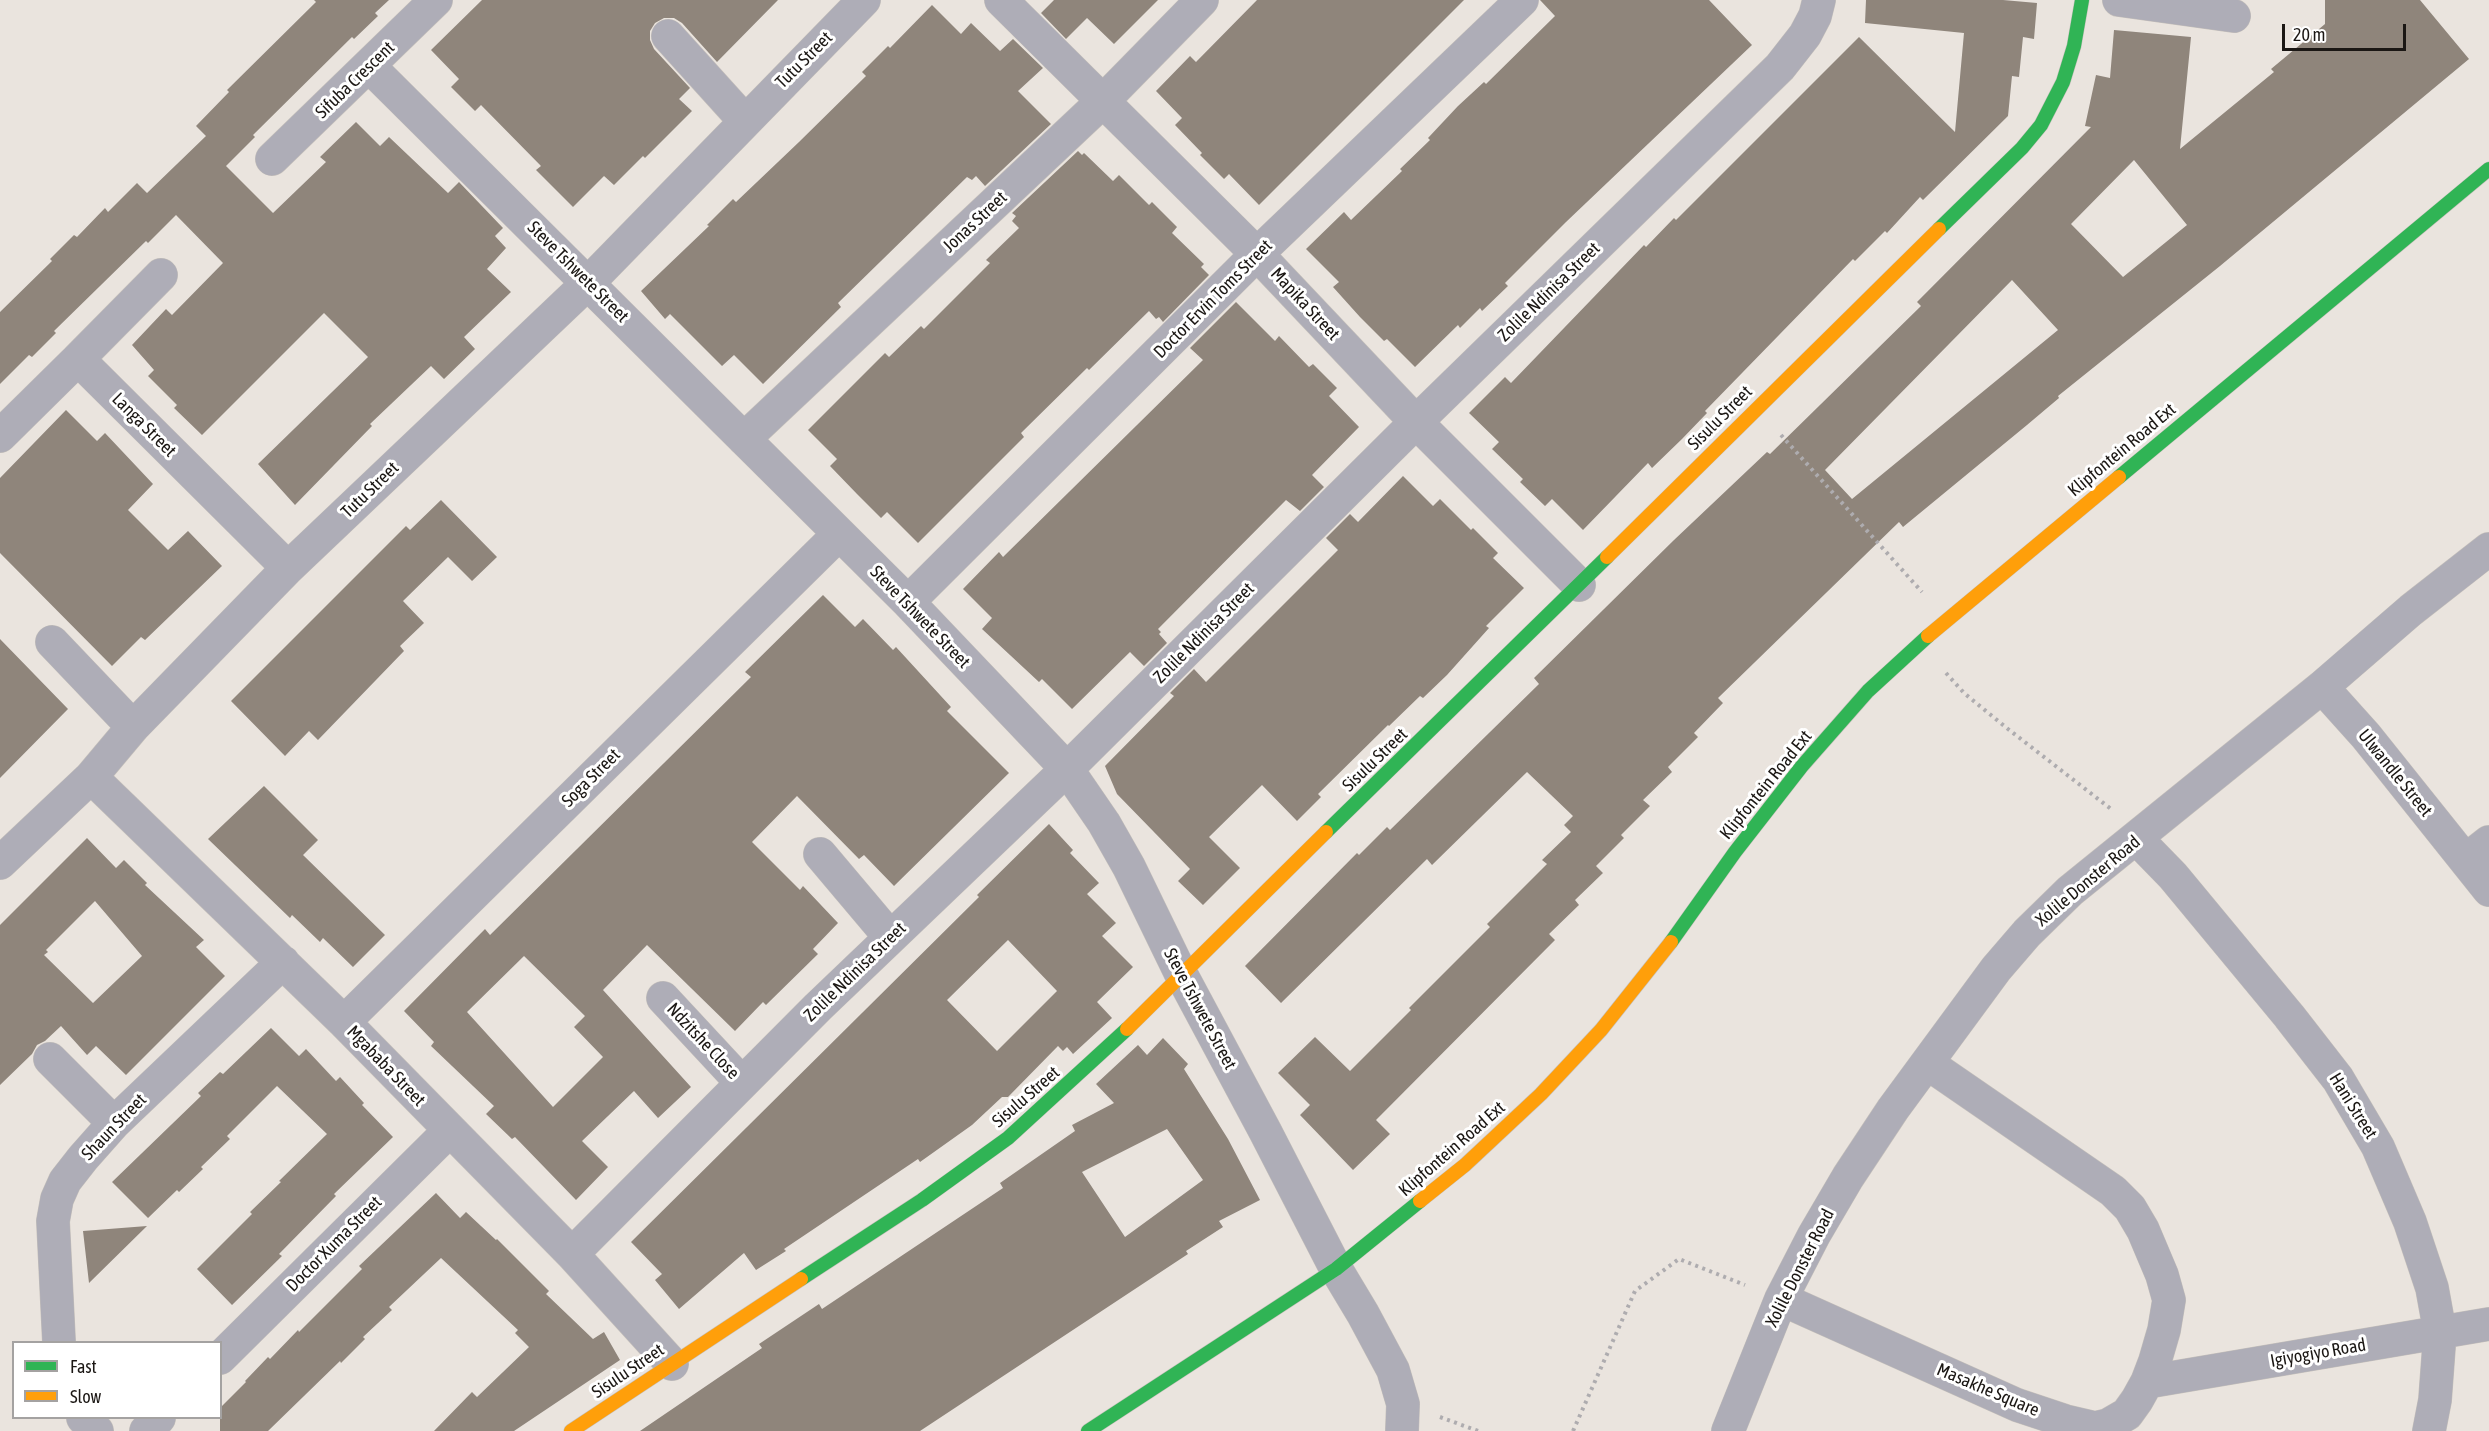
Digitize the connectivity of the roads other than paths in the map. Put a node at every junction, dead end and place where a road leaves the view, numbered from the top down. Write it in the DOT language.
graph roads {
  1 [pos="436,0"];
  2 [pos="864,0"];
  3 [pos="1001,0"];
  4 [pos="1202,0"];
  5 [pos="1522,0"];
  6 [pos="1819,0"];
  7 [pos="2082,0"];
  8 [pos="2119,0"];
  9 [pos="2234,16"];
  10 [pos="669,36"];
  11 [pos="369,66"];
  12 [pos="1103,101"];
  13 [pos="744,120"];
  14 [pos="272,159"];
  15 [pos="2489,170"];
  16 [pos="1257,254"];
  17 [pos="161,275"];
  18 [pos="589,282"];
  19 [pos="78,359"];
  20 [pos="1416,422"];
  21 [pos="0,436"];
  22 [pos="744,439"];
  23 [pos="839,534"];
  24 [pos="2489,549"];
  25 [pos="288,568"];
  26 [pos="1579,585"];
  27 [pos="908,602"];
  28 [pos="52,642"];
  29 [pos="2322,687"];
  30 [pos="132,727"];
  31 [pos="1067,769"];
  32 [pos="91,777"];
  33 [pos="2137,839"];
  34 [pos="2477,851"];
  35 [pos="820,854"];
  36 [pos="0,863"];
  37 [pos="2489,890"];
  38 [pos="890,937"];
  39 [pos="283,962"];
  40 [pos="1181,974"];
  41 [pos="663,998"];
  42 [pos="344,1022"];
  43 [pos="50,1059"];
  44 [pos="1927,1062"];
  45 [pos="742,1083"];
  46 [pos="114,1124"];
  47 [pos="449,1131"];
  48 [pos="572,1254"];
  49 [pos="1335,1269"];
  50 [pos="1781,1299"];
  51 [pos="2489,1324"];
  52 [pos="2440,1332"];
  53 [pos="59,1341"];
  54 [pos="222,1356"];
  55 [pos="672,1364"];
  56 [pos="2147,1382"];
  57 [pos="84,1419"];
  58 [pos="158,1419"];
  59 [pos="97,1431"];
  60 [pos="146,1431"];
  61 [pos="571,1431"];
  62 [pos="1089,1431"];
  63 [pos="1402,1431"];
  64 [pos="1728,1431"];
  65 [pos="2429,1431"];
  1 -- 11 [label="street, Sifuba Crescent"];
  2 -- 13 [label="street, Tutu Street"];
  3 -- 12 [label="street, Mapika Street"];
  4 -- 12 [label="street, Jonas Street"];
  5 -- 16 [label="street, Doctor Ervin Toms Street"];
  6 -- 20 [label="street, Zolile Ndinisa Street"];
  7 -- 26 [label="street, Sisulu Street"];
  8 -- 9 [label="street"];
  10 -- 13 [label="street"];
  11 -- 14 [label="street, Sifuba Crescent"];
  11 -- 18 [label="street, Steve Tshwete Street"];
  12 -- 16 [label="street, Mapika Street"];
  12 -- 22 [label="street, Jonas Street"];
  13 -- 18 [label="street, Tutu Street"];
  15 -- 49 [label="street, Klipfontein Road Ext"];
  16 -- 20 [label="street, Mapika Street"];
  16 -- 27 [label="street, Doctor Ervin Toms Street"];
  17 -- 19 [label="street"];
  18 -- 22 [label="street, Steve Tshwete Street"];
  18 -- 25 [label="street, Tutu Street"];
  19 -- 21 [label="street"];
  19 -- 25 [label="street, Langa Street"];
  20 -- 26 [label="street, Mapika Street"];
  20 -- 31 [label="street, Zolile Ndinisa Street"];
  22 -- 23 [label="street, Steve Tshwete Street"];
  23 -- 27 [label="street, Steve Tshwete Street"];
  23 -- 42 [label="street, Soga Street"];
  24 -- 29 [label="street, Xolile Donster Road"];
  25 -- 30 [label="street, Tutu Street"];
  26 -- 40 [label="street, Sisulu Street"];
  27 -- 31 [label="street, Steve Tshwete Street"];
  28 -- 30 [label="street"];
  29 -- 33 [label="street, Xolile Donster Road"];
  29 -- 34 [label="street, Ulwandle Street"];
  30 -- 32 [label="street, Tutu Street"];
  31 -- 38 [label="street, Zolile Ndinisa Street"];
  31 -- 40 [label="street, Steve Tshwete Street"];
  32 -- 36 [label="street, Tutu Street"];
  32 -- 39 [label="street, Mgababa Street"];
  33 -- 44 [label="street, Xolile Donster Road"];
  33 -- 52 [label="street, Hani Street"];
  34 -- 37 [label="street, Ulwandle Street"];
  35 -- 38 [label="street"];
  38 -- 45 [label="street, Zolile Ndinisa Street"];
  39 -- 42 [label="street, Mgababa Street"];
  39 -- 46 [label="street, Shaun Street"];
  40 -- 49 [label="street, Steve Tshwete Street"];
  40 -- 55 [label="street, Sisulu Street"];
  41 -- 45 [label="street, Ndzitshe Close"];
  42 -- 47 [label="street, Mgababa Street"];
  43 -- 46 [label="street"];
  44 -- 50 [label="street, Xolile Donster Road"];
  44 -- 56 [label="street, Masakhe Square"];
  45 -- 48 [label="street, Zolile Ndinisa Street"];
  46 -- 53 [label="street, Shaun Street"];
  47 -- 48 [label="street, Mgababa Street"];
  47 -- 54 [label="street, Doctor Xuma Street"];
  48 -- 55 [label="street, Mgababa Street"];
  49 -- 62 [label="street, Klipfontein Road Ext"];
  49 -- 63 [label="street, Steve Tshwete Street"];
  50 -- 56 [label="street, Masakhe Square"];
  50 -- 64 [label="street, Xolile Donster Road"];
  51 -- 52 [label="street, Igiyogiyo Road"];
  52 -- 56 [label="street, Igiyogiyo Road"];
  52 -- 65 [label="street, Hani Street"];
  55 -- 61 [label="street, Sisulu Street"];
  57 -- 59 [label="street"];
  58 -- 60 [label="street"];
}
